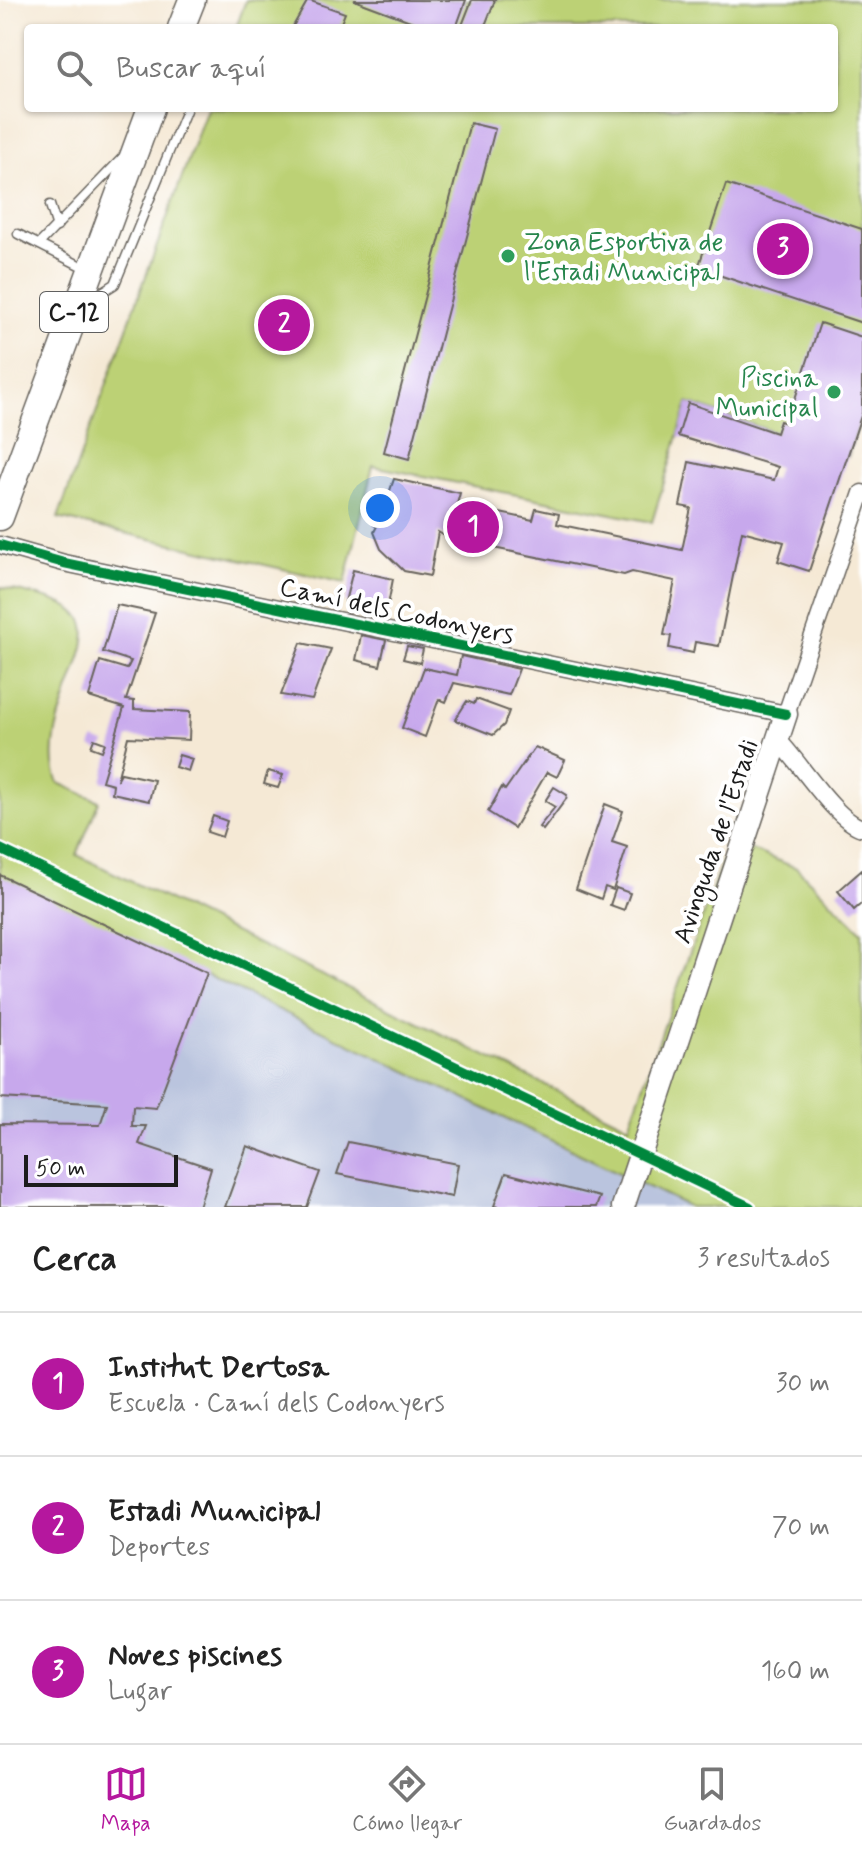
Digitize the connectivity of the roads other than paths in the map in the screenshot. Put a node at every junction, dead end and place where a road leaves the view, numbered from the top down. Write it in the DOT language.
graph roads {
  1 [pos="150,112"];
  2 [pos="185,112"];
  3 [pos="140,140"];
  4 [pos="50,205"];
  5 [pos="57,227"];
  6 [pos="18,234"];
  7 [pos="39,244"];
  8 [pos="89,270"];
  9 [pos="74,310"];
  10 [pos="862,493"];
  11 [pos="0,517"];
  12 [pos="0,545"];
  13 [pos="786,714"];
  14 [pos="778,740"];
  15 [pos="862,828"];
  16 [pos="623,1207"];
  1 -- 3 [label="main road, C-12"];
  2 -- 9 [label="lane"];
  3 -- 5 [label="lane"];
  3 -- 8 [label="main road, C-12"];
  4 -- 5 [label="lane"];
  5 -- 7 [label="lane"];
  6 -- 7 [label="lane"];
  7 -- 8 [label="lane"];
  8 -- 9 [label="main road, C-12"];
  9 -- 11 [label="main road, C-12"];
  10 -- 13 [label="street, Avinguda de l'Estadi"];
  12 -- 13 [label="street, Camí dels Codonyers"];
  13 -- 14 [label="street, Avinguda de l'Estadi"];
  14 -- 15 [label="street"];
  14 -- 16 [label="street, Avinguda de l'Estadi"];
}
